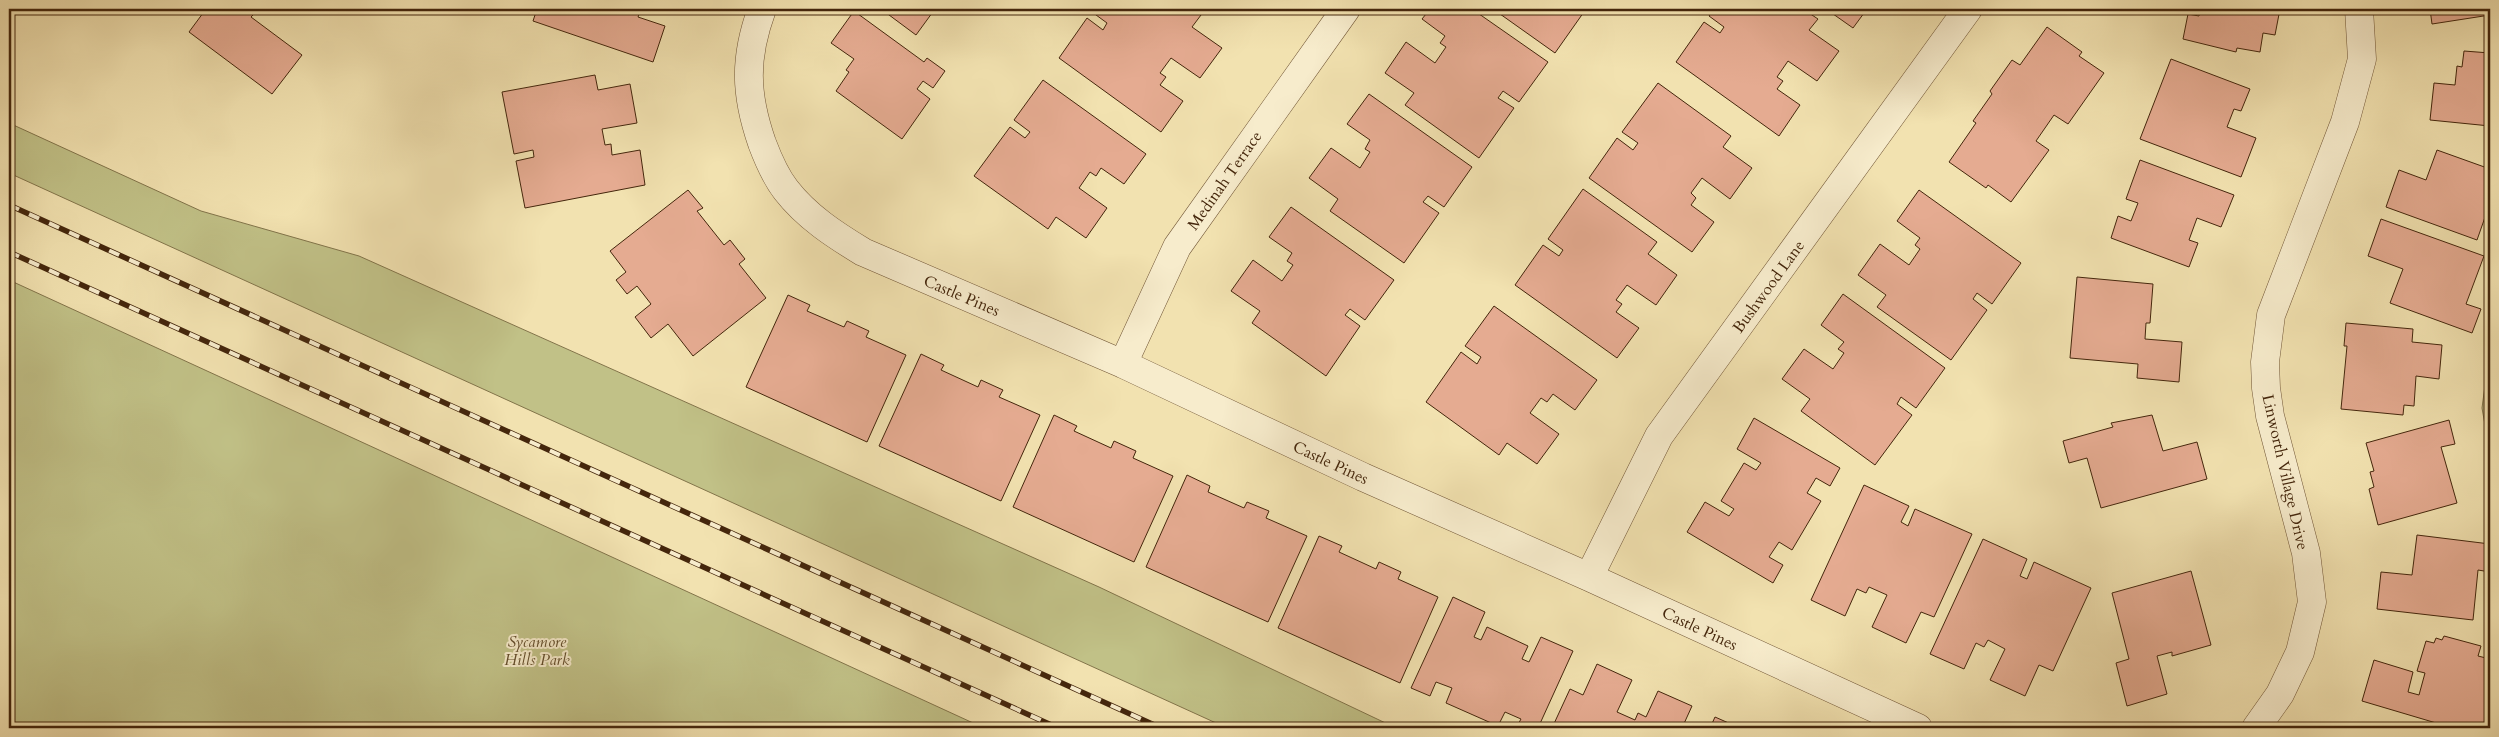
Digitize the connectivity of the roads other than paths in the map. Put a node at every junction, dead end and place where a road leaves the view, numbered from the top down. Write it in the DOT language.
graph roads {
  1 [pos="762,9"];
  2 [pos="1346,9"];
  3 [pos="1968,9"];
  4 [pos="2359,9"];
  5 [pos="1123,364"];
  6 [pos="1589,577"];
  7 [pos="1918,728"];
  8 [pos="2256,728"];
  1 -- 5 [label="street, Castle Pines"];
  2 -- 5 [label="street, Medinah Terrace"];
  3 -- 6 [label="street, Bushwood Lane"];
  4 -- 8 [label="street, Linworth Village Drive"];
  5 -- 6 [label="street, Castle Pines"];
  6 -- 7 [label="street, Castle Pines"];
}
